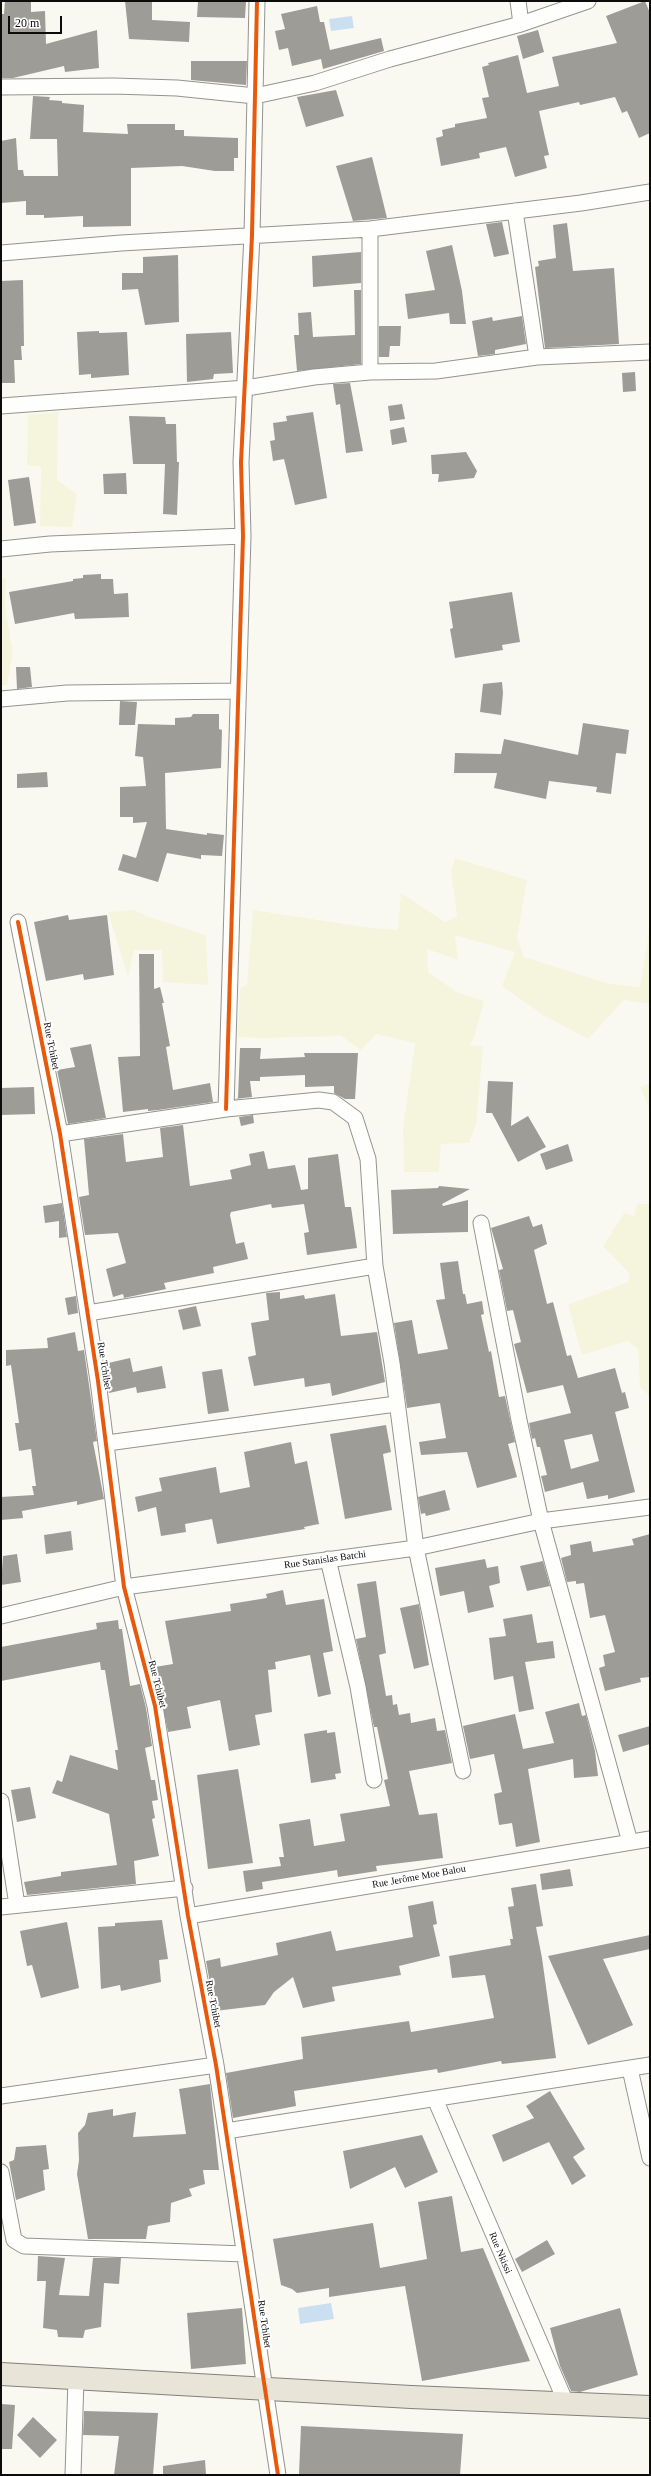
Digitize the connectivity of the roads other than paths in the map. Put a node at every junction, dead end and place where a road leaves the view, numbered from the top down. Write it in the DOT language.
graph roads {
  1 [pos="257,1"];
  2 [pos="518,1"];
  3 [pos="588,1"];
  4 [pos="521,24"];
  5 [pos="1,87"];
  6 [pos="255,96"];
  7 [pos="650,192"];
  8 [pos="515,211"];
  9 [pos="370,229"];
  10 [pos="252,235"];
  11 [pos="1,253"];
  12 [pos="650,352"];
  13 [pos="536,357"];
  14 [pos="370,372"];
  15 [pos="246,388"];
  16 [pos="1,406"];
  17 [pos="243,536"];
  18 [pos="1,549"];
  19 [pos="238,691"];
  20 [pos="1,699"];
  21 [pos="18,922"];
  22 [pos="226,1109"];
  23 [pos="60,1134"];
  24 [pos="481,1223"];
  25 [pos="374,1266"];
  26 [pos="88,1313"];
  27 [pos="396,1404"];
  28 [pos="107,1443"];
  29 [pos="650,1508"];
  30 [pos="541,1521"];
  31 [pos="416,1548"];
  32 [pos="328,1559"];
  33 [pos="124,1586"];
  34 [pos="1,1616"];
  35 [pos="463,1771"];
  36 [pos="374,1780"];
  37 [pos="1,1801"];
  38 [pos="650,1839"];
  39 [pos="630,1842"];
  40 [pos="185,1888"];
  41 [pos="17,1905"];
  42 [pos="1,1907"];
  43 [pos="188,1916"];
  44 [pos="216,2065"];
  45 [pos="650,2065"];
  46 [pos="630,2069"];
  47 [pos="1,2096"];
  48 [pos="435,2099"];
  49 [pos="226,2130"];
  50 [pos="650,2158"];
  51 [pos="1,2172"];
  52 [pos="245,2254"];
  53 [pos="1,2374"];
  54 [pos="76,2379"];
  55 [pos="265,2388"];
  56 [pos="567,2405"];
  57 [pos="650,2407"];
  58 [pos="73,2475"];
  59 [pos="278,2475"];
  1 -- 6 [label="street"];
  2 -- 4 [label="street"];
  3 -- 4 [label="street"];
  4 -- 6 [label="street"];
  5 -- 6 [label="street"];
  6 -- 10 [label="street"];
  7 -- 8 [label="street"];
  8 -- 9 [label="street"];
  8 -- 13 [label="street"];
  9 -- 10 [label="street"];
  9 -- 14 [label="street"];
  10 -- 11 [label="street"];
  10 -- 15 [label="street"];
  12 -- 13 [label="street"];
  13 -- 14 [label="street"];
  14 -- 15 [label="street"];
  15 -- 16 [label="street"];
  15 -- 17 [label="street"];
  17 -- 18 [label="street"];
  17 -- 19 [label="street"];
  19 -- 20 [label="street"];
  19 -- 22 [label="street"];
  21 -- 23 [label="street, Rue Tchibet"];
  22 -- 23 [label="street"];
  22 -- 25 [label="street"];
  23 -- 26 [label="street, Rue Tchibet"];
  24 -- 30 [label="street"];
  25 -- 26 [label="street"];
  25 -- 27 [label="street"];
  26 -- 28 [label="street, Rue Tchibet"];
  27 -- 28 [label="street"];
  27 -- 31 [label="street"];
  28 -- 33 [label="street, Rue Tchibet"];
  29 -- 30 [label="street, Rue Stanislas Batchi"];
  30 -- 31 [label="street, Rue Stanislas Batchi"];
  30 -- 39 [label="street"];
  31 -- 32 [label="street, Rue Stanislas Batchi"];
  31 -- 35 [label="street"];
  32 -- 33 [label="street, Rue Stanislas Batchi"];
  32 -- 36 [label="street"];
  33 -- 34 [label="street, Rue Stanislas Batchi"];
  33 -- 40 [label="street, Rue Tchibet"];
  37 -- 41 [label="street"];
  38 -- 39 [label="street, Rue Jerôme Moe Balou"];
  39 -- 43 [label="street, Rue Jerôme Moe Balou"];
  40 -- 41 [label="street"];
  40 -- 43 [label="street, Rue Tchibet"];
  41 -- 42 [label="street"];
  43 -- 44 [label="street, Rue Tchibet"];
  44 -- 47 [label="street"];
  44 -- 49 [label="street, Rue Tchibet"];
  45 -- 46 [label="street"];
  46 -- 48 [label="street"];
  46 -- 50 [label="street"];
  48 -- 49 [label="street"];
  48 -- 56 [label="street, Rue Nkissi"];
  49 -- 52 [label="street, Rue Tchibet"];
  51 -- 52 [label="street"];
  52 -- 55 [label="street, Rue Tchibet"];
  53 -- 54 [label="highway"];
  54 -- 55 [label="highway"];
  54 -- 58 [label="street"];
  55 -- 56 [label="highway"];
  55 -- 59 [label="street, Rue Tchibet"];
  56 -- 57 [label="highway"];
}
